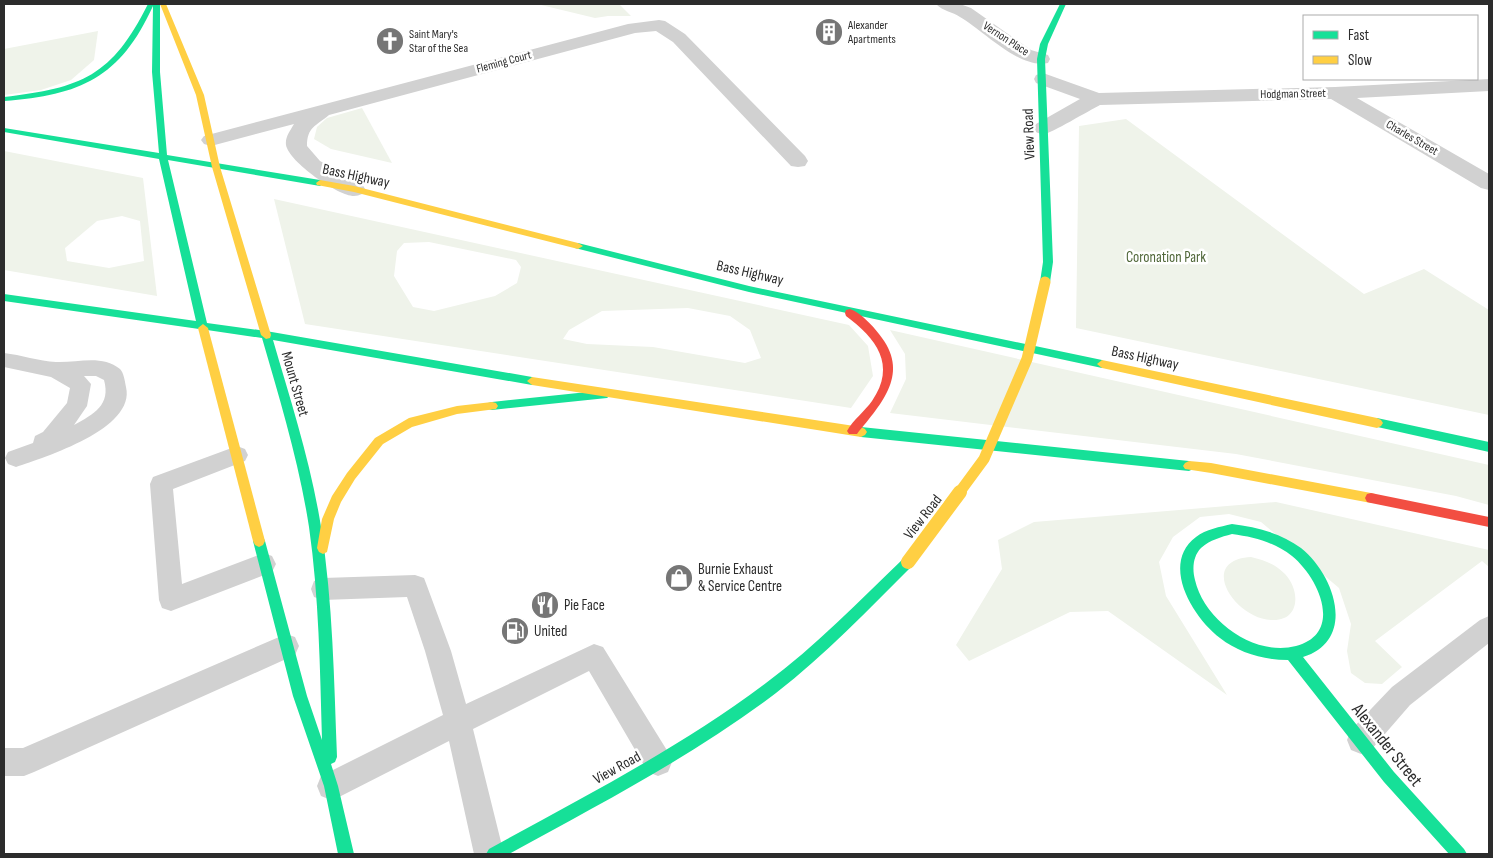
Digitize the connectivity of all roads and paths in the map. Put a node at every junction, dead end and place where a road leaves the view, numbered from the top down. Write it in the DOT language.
graph roads {
  1 [pos="151,4"];
  2 [pos="157,4"];
  3 [pos="163,4"];
  4 [pos="944,4"];
  5 [pos="1063,4"];
  6 [pos="1041,59"];
  7 [pos="1043,79"];
  8 [pos="1489,85"];
  9 [pos="1335,93"];
  10 [pos="4,99"];
  11 [pos="1097,99"];
  12 [pos="325,109"];
  13 [pos="1043,128"];
  14 [pos="4,130"];
  15 [pos="198,144"];
  16 [pos="163,156"];
  17 [pos="798,162"];
  18 [pos="216,167"];
  19 [pos="1489,183"];
  20 [pos="354,189"];
  21 [pos="4,298"];
  22 [pos="844,309"];
  23 [pos="203,328"];
  24 [pos="266,335"];
  25 [pos="4,360"];
  26 [pos="56,370"];
  27 [pos="607,394"];
  28 [pos="853,431"];
  29 [pos="1489,447"];
  30 [pos="237,455"];
  31 [pos="10,458"];
  32 [pos="1489,522"];
  33 [pos="320,563"];
  34 [pos="264,564"];
  35 [pos="323,589"];
  36 [pos="1489,628"];
  37 [pos="286,646"];
  38 [pos="1292,654"];
  39 [pos="458,722"];
  40 [pos="1361,740"];
  41 [pos="4,762"];
  42 [pos="658,762"];
  43 [pos="331,786"];
  44 [pos="346,854"];
  45 [pos="489,854"];
  46 [pos="494,854"];
  47 [pos="1458,854"];
  1 -- 10 [label="main road"];
  2 -- 16 [label="main road, Mount Street"];
  3 -- 15 [label="main road, Mount Street"];
  4 -- 6 [label="street, Vernon Place"];
  5 -- 6 [label="main road, View Road"];
  6 -- 7 [label="main road, View Road"];
  7 -- 11 [label="street, Hodgman Street"];
  7 -- 13 [label="main road, View Road"];
  8 -- 9 [label="street, Hodgman Street"];
  9 -- 11 [label="street, Hodgman Street"];
  9 -- 19 [label="street, Charles Street"];
  11 -- 13 [label="street, Hodgman Street"];
  12 -- 15 [label="street, Fleming Court"];
  12 -- 17 [label="street, Fleming Court"];
  12 -- 20 [label="street"];
  13 -- 42 [label="main road, View Road, bridge"];
  14 -- 16 [label="main road, Bass Highway"];
  15 -- 16 [label="main road, Fleming Court"];
  15 -- 18 [label="main road, Mount Street"];
  16 -- 18 [label="main road, Bass Highway"];
  16 -- 23 [label="main road, Mount Street"];
  18 -- 20 [label="main road, Bass Highway"];
  18 -- 24 [label="main road, Mount Street"];
  20 -- 22 [label="main road, Bass Highway"];
  21 -- 23 [label="main road"];
  22 -- 28 [label="main road"];
  22 -- 29 [label="main road, Bass Highway"];
  23 -- 24 [label="main road"];
  23 -- 30 [label="main road, Mount Street"];
  24 -- 27 [label="main road"];
  24 -- 33 [label="main road, Mount Street"];
  25 -- 26 [label="lane"];
  26 -- 31 [label="lane"];
  26 -- 31 [label="lane"];
  27 -- 28 [label="main road"];
  27 -- 33 [label="main road"];
  28 -- 32 [label="main road"];
  30 -- 34 [label="main road, Mount Street"];
  30 -- 34 [label="lane"];
  33 -- 35 [label="main road, Mount Street"];
  34 -- 37 [label="main road, Mount Street"];
  35 -- 39 [label="lane"];
  35 -- 43 [label="main road, Mount Street"];
  36 -- 40 [label="lane"];
  37 -- 41 [label="lane"];
  37 -- 43 [label="main road, Mount Street"];
  38 -- 38 [label="main road"];
  38 -- 40 [label="main road, Alexander Street"];
  39 -- 42 [label="lane"];
  39 -- 43 [label="lane"];
  39 -- 45 [label="lane"];
  40 -- 47 [label="main road, Alexander Street"];
  42 -- 46 [label="main road, View Road"];
  43 -- 44 [label="main road, Mount Street"];
}
